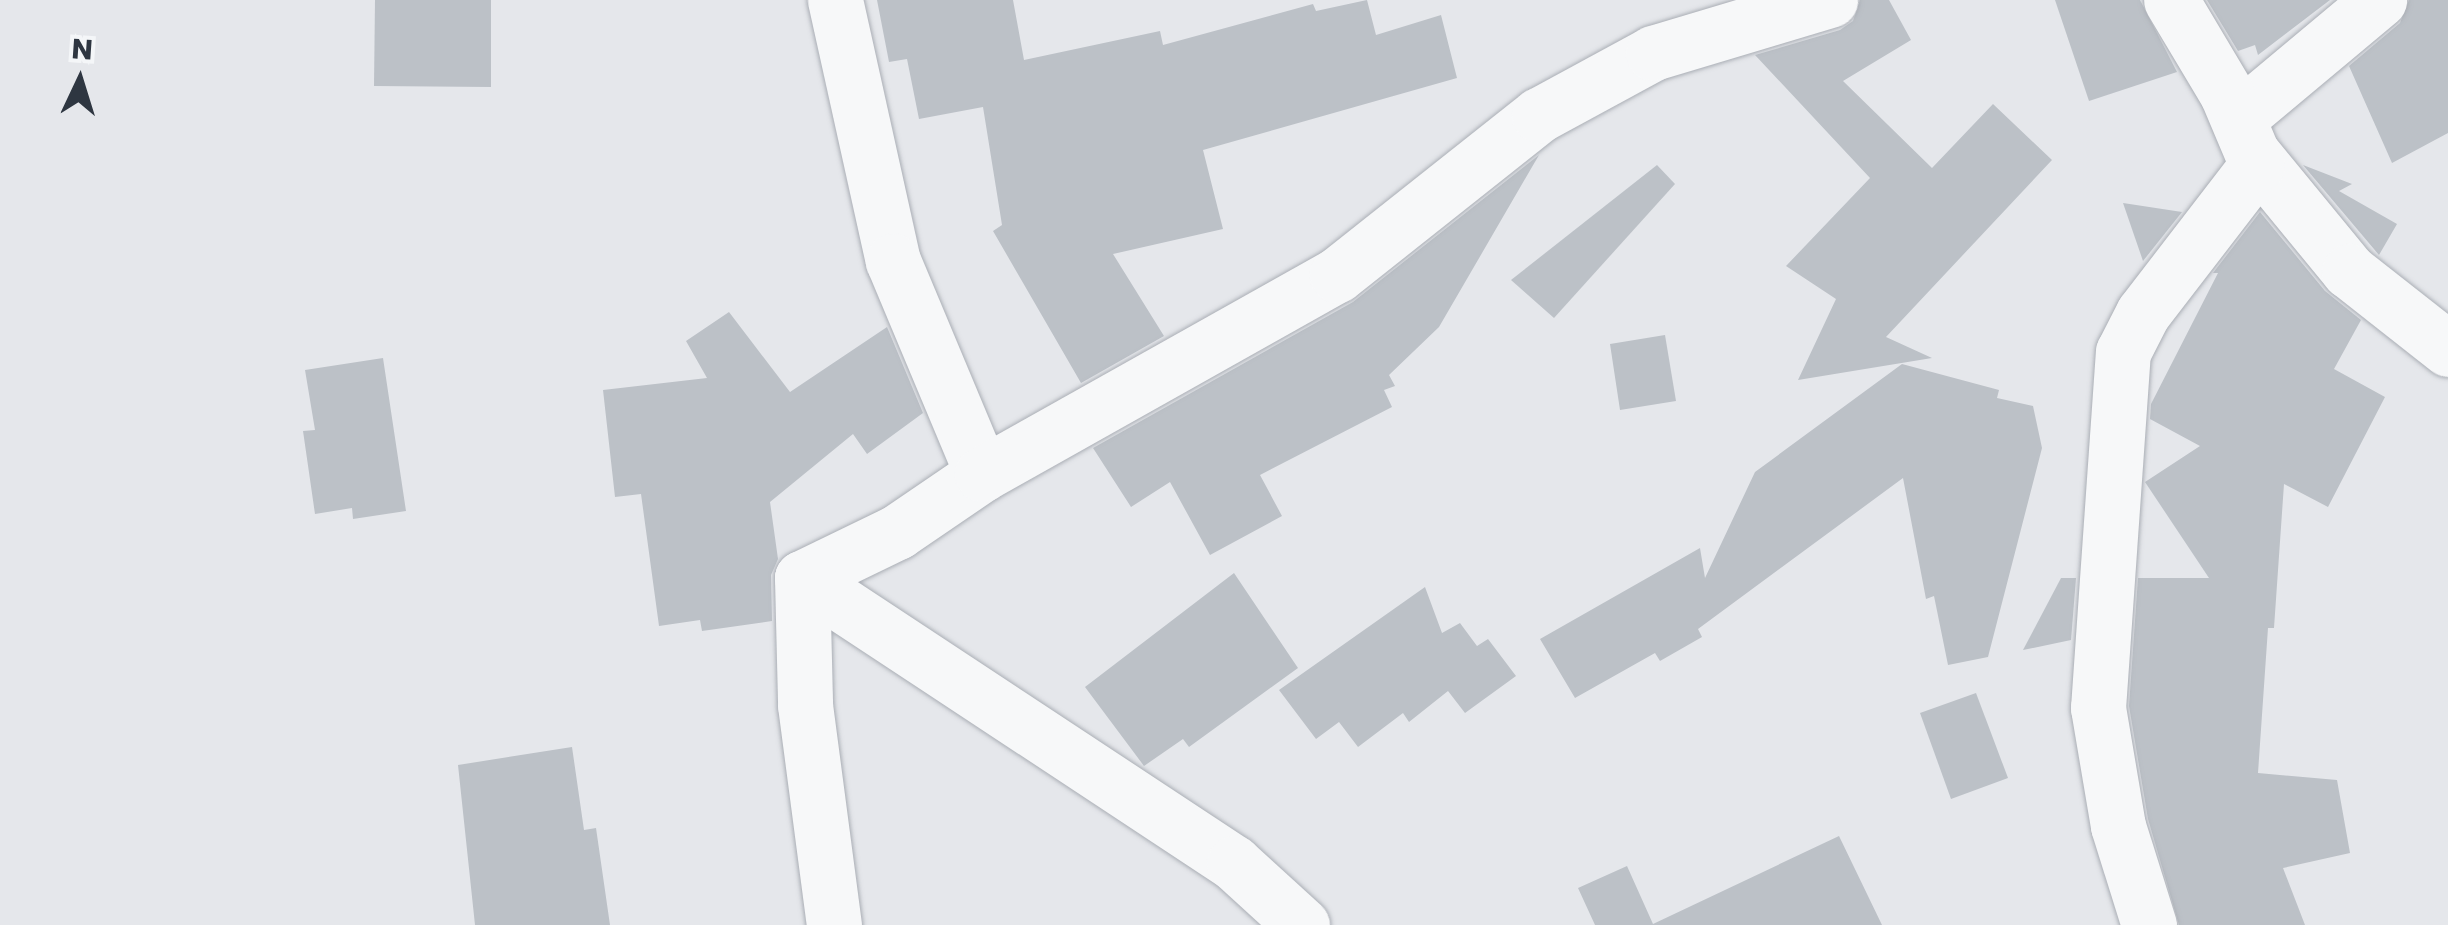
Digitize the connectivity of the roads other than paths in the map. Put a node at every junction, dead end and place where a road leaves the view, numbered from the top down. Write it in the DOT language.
graph roads {
  1 [pos="836,0"];
  2 [pos="1830,0"];
  3 [pos="2172,0"];
  4 [pos="2379,0"];
  5 [pos="2245,135"];
  6 [pos="2448,349"];
  7 [pos="982,474"];
  8 [pos="802,578"];
  9 [pos="834,925"];
  10 [pos="1302,925"];
  11 [pos="2149,925"];
  1 -- 7 [label="street"];
  2 -- 7 [label="street"];
  3 -- 5 [label="street"];
  4 -- 5 [label="street"];
  5 -- 6 [label="street"];
  5 -- 11 [label="street"];
  7 -- 8 [label="street"];
  8 -- 9 [label="street"];
  8 -- 10 [label="street"];
}
